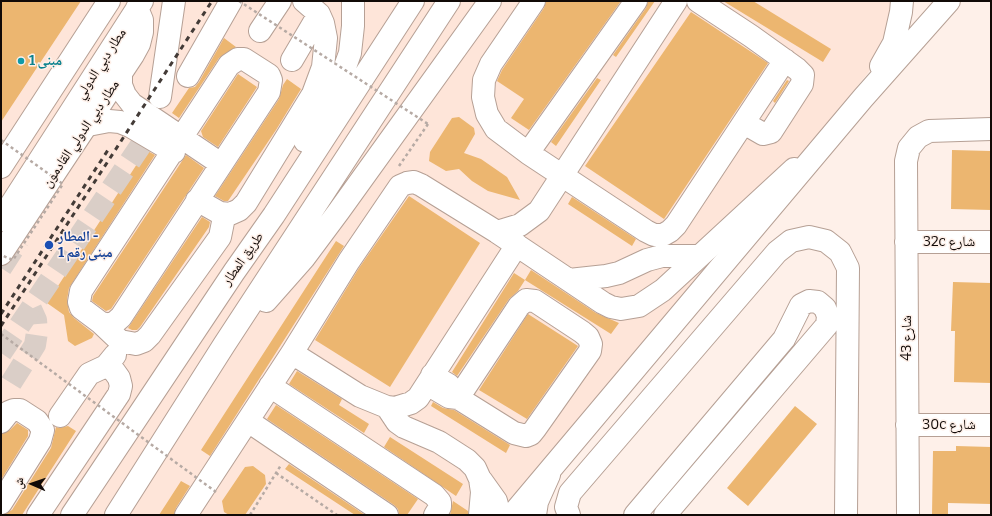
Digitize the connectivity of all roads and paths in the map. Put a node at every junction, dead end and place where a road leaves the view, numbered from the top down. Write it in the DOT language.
graph roads {
  1 [pos="109,1"];
  2 [pos="173,1"];
  3 [pos="231,1"];
  4 [pos="239,1"];
  5 [pos="280,1"];
  6 [pos="353,1"];
  7 [pos="413,1"];
  8 [pos="448,1"];
  9 [pos="490,1"];
  10 [pos="534,1"];
  11 [pos="636,1"];
  12 [pos="676,1"];
  13 [pos="698,1"];
  14 [pos="902,1"];
  15 [pos="949,1"];
  16 [pos="140,4"];
  17 [pos="312,7"];
  18 [pos="260,32"];
  19 [pos="292,60"];
  20 [pos="65,69"];
  21 [pos="188,76"];
  22 [pos="123,78"];
  23 [pos="160,97"];
  24 [pos="863,98"];
  25 [pos="62,123"];
  26 [pos="88,125"];
  27 [pos="991,129"];
  28 [pos="832,135"];
  29 [pos="1,140"];
  30 [pos="178,145"];
  31 [pos="528,153"];
  32 [pos="221,164"];
  33 [pos="399,166"];
  34 [pos="1,167"];
  35 [pos="562,175"];
  36 [pos="197,200"];
  37 [pos="539,211"];
  38 [pos="274,214"];
  39 [pos="1,220"];
  40 [pos="223,222"];
  41 [pos="646,231"];
  42 [pos="497,232"];
  43 [pos="906,242"];
  44 [pos="991,242"];
  45 [pos="517,245"];
  46 [pos="1,254"];
  47 [pos="698,256"];
  48 [pos="540,261"];
  49 [pos="637,264"];
  50 [pos="569,280"];
  51 [pos="101,323"];
  52 [pos="1,334"];
  53 [pos="224,345"];
  54 [pos="292,353"];
  55 [pos="270,386"];
  56 [pos="426,386"];
  57 [pos="458,398"];
  58 [pos="387,408"];
  59 [pos="60,416"];
  60 [pos="248,421"];
  61 [pos="1,422"];
  62 [pos="907,425"];
  63 [pos="991,425"];
  64 [pos="429,436"];
  65 [pos="290,450"];
  66 [pos="551,470"];
  67 [pos="276,474"];
  68 [pos="480,479"];
  69 [pos="216,492"];
  70 [pos="1,503"];
  71 [pos="38,515"];
  72 [pos="72,515"];
  73 [pos="116,515"];
  74 [pos="186,515"];
  75 [pos="250,515"];
  76 [pos="337,515"];
  77 [pos="387,515"];
  78 [pos="436,515"];
  79 [pos="480,515"];
  80 [pos="500,515"];
  81 [pos="512,515"];
  82 [pos="535,515"];
  83 [pos="570,515"];
  84 [pos="634,515"];
  85 [pos="665,515"];
  86 [pos="846,515"];
  87 [pos="908,515"];
  1 -- 20 [label="main road, مطار دبي الدولي"];
  2 -- 22 [label="main road, مطار دبي الدولي القادمون"];
  2 -- 23 [label="main road, مطار دبي الدولي القادمون"];
  3 -- 21 [label="main road"];
  4 -- 33 [label="path, bridge"];
  5 -- 18 [label="main road"];
  6 -- 38 [label="main road"];
  7 -- 38 [label="main road, طريق المطار"];
  8 -- 53 [label="main road"];
  9 -- 53 [label="main road"];
  10 -- 31 [label="main road"];
  11 -- 31 [label="main road"];
  12 -- 35 [label="main road"];
  13 -- 41 [label="main road"];
  14 -- 24 [label="main road"];
  15 -- 24 [label="main road"];
  16 -- 22 [label="main road, مطار دبي الدولي القادمون"];
  16 -- 25 [label="main road, مطار دبي الدولي"];
  17 -- 19 [label="main road"];
  17 -- 36 [label="main road"];
  20 -- 25 [label="main road"];
  20 -- 34 [label="main road, مطار دبي الدولي"];
  22 -- 26 [label="main road, مطار دبي الدولي القادمون"];
  22 -- 30 [label="main road"];
  24 -- 28 [label="main road"];
  25 -- 39 [label="main road, مطار دبي الدولي القادمون"];
  26 -- 30 [label="main road"];
  26 -- 46 [label="main road, مطار دبي الدولي القادمون"];
  27 -- 43 [label="main road, شارع 43"];
  28 -- 47 [label="main road"];
  28 -- 66 [label="main road"];
  29 -- 46 [label="path, bridge"];
  30 -- 32 [label="main road"];
  30 -- 32 [label="main road"];
  30 -- 51 [label="main road"];
  31 -- 35 [label="main road"];
  32 -- 36 [label="main road"];
  35 -- 37 [label="main road"];
  35 -- 41 [label="main road"];
  36 -- 51 [label="main road"];
  37 -- 42 [label="main road"];
  37 -- 48 [label="main road"];
  38 -- 72 [label="main road, طريق المطار"];
  40 -- 51 [label="main road"];
  41 -- 49 [label="main road"];
  42 -- 45 [label="main road"];
  42 -- 54 [label="main road"];
  43 -- 44 [label="main road, 32c شارع"];
  43 -- 62 [label="main road, شارع 43"];
  45 -- 48 [label="main road"];
  45 -- 56 [label="main road"];
  47 -- 49 [label="main road"];
  47 -- 50 [label="main road"];
  48 -- 50 [label="main road"];
  49 -- 50 [label="main road"];
  52 -- 69 [label="path, bridge"];
  53 -- 73 [label="main road"];
  54 -- 55 [label="main road"];
  54 -- 58 [label="main road"];
  55 -- 60 [label="main road"];
  55 -- 78 [label="main road"];
  56 -- 57 [label="main road"];
  56 -- 58 [label="main road"];
  56 -- 64 [label="main road"];
  57 -- 57 [label="main road"];
  58 -- 64 [label="main road"];
  59 -- 71 [label="main road"];
  60 -- 65 [label="main road"];
  60 -- 74 [label="main road"];
  61 -- 70 [label="main road"];
  62 -- 63 [label="main road, 30c شارع"];
  62 -- 87 [label="main road, شارع 43"];
  64 -- 68 [label="main road"];
  65 -- 67 [label="path"];
  65 -- 77 [label="main road"];
  66 -- 81 [label="main road"];
  66 -- 82 [label="main road"];
  67 -- 75 [label="path"];
  67 -- 76 [label="path"];
  68 -- 79 [label="main road"];
  68 -- 80 [label="main road"];
  83 -- 86 [label="main road"];
  84 -- 85 [label="main road"];
}
